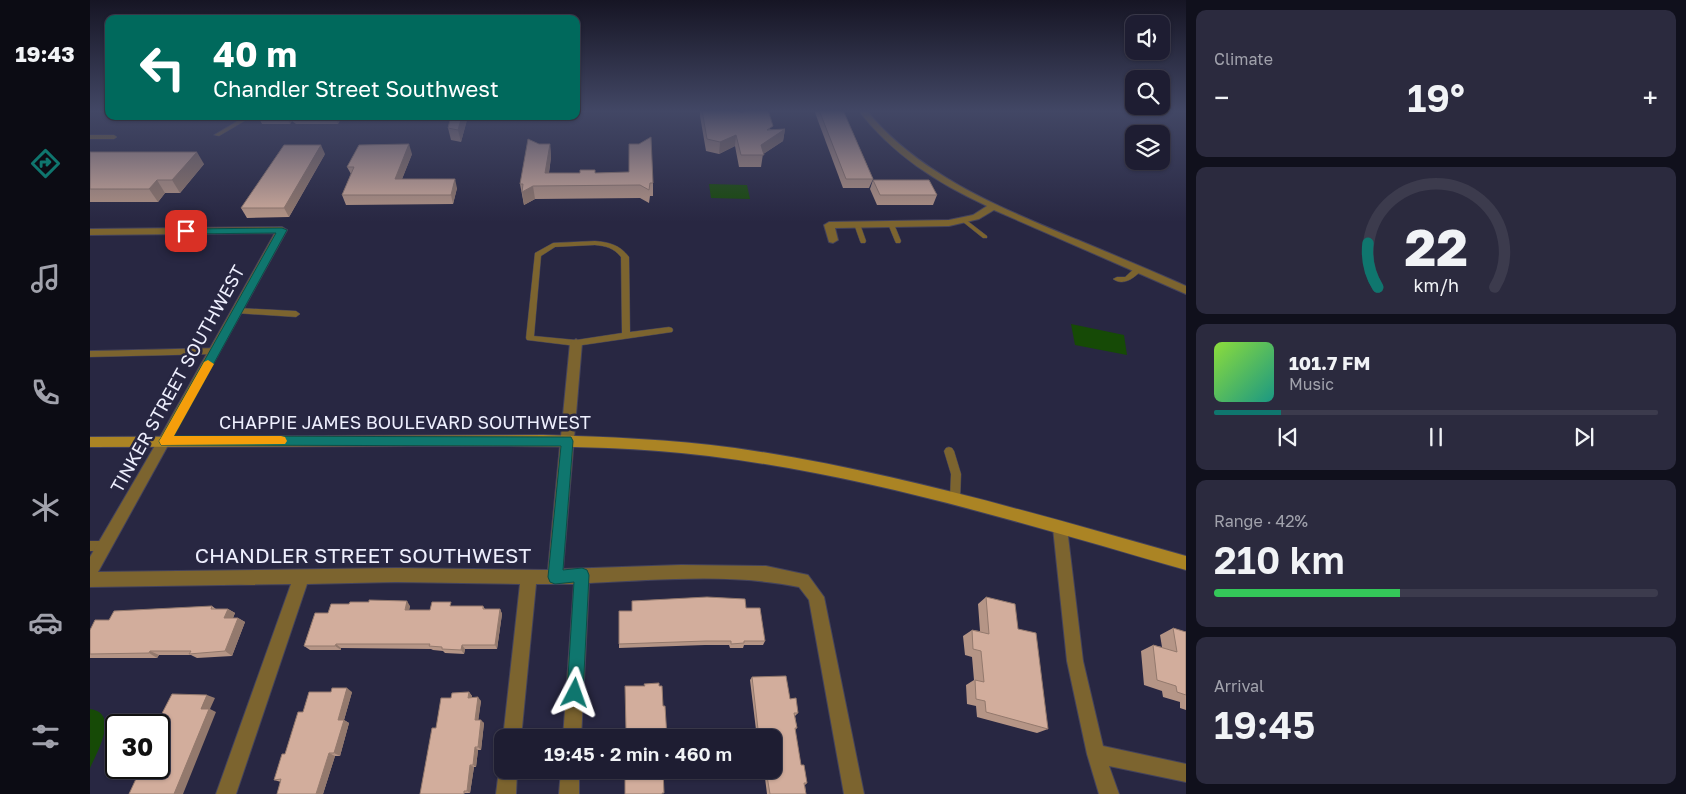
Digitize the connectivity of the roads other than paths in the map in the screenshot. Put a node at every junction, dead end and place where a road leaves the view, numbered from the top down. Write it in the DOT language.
graph roads {
  1 [pos="897,147"];
  2 [pos="994,206"];
  3 [pos="965,221"];
  4 [pos="857,224"];
  5 [pos="891,224"];
  6 [pos="90,232"];
  7 [pos="984,238"];
  8 [pos="834,240"];
  9 [pos="863,241"];
  10 [pos="898,241"];
  11 [pos="1139,269"];
  12 [pos="1117,279"];
  13 [pos="1186,290"];
  14 [pos="238,311"];
  15 [pos="296,314"];
  16 [pos="669,330"];
  17 [pos="626,335"];
  18 [pos="576,342"];
  19 [pos="216,351"];
  20 [pos="90,354"];
  21 [pos="165,441"];
  22 [pos="567,441"];
  23 [pos="90,442"];
  24 [pos="949,451"];
  25 [pos="955,499"];
  26 [pos="1060,528"];
  27 [pos="97,546"];
  28 [pos="1186,563"];
  29 [pos="90,571"];
  30 [pos="582,575"];
  31 [pos="302,576"];
  32 [pos="529,577"];
  33 [pos="555,577"];
  34 [pos="90,580"];
  35 [pos="513,729"];
  36 [pos="573,729"];
  37 [pos="1096,754"];
  38 [pos="1186,773"];
  39 [pos="507,779"];
  40 [pos="570,779"];
  41 [pos="226,794"];
  42 [pos="506,794"];
  43 [pos="569,794"];
  44 [pos="854,794"];
  45 [pos="1109,794"];
  1 -- 2 [label="street"];
  2 -- 3 [label="street"];
  2 -- 11 [label="street"];
  3 -- 5 [label="street"];
  3 -- 7 [label="lane"];
  4 -- 5 [label="street"];
  4 -- 8 [label="street"];
  4 -- 9 [label="lane"];
  5 -- 10 [label="lane"];
  6 -- 14 [label="street, TINKER STREET SOUTHWEST"];
  11 -- 12 [label="lane"];
  11 -- 13 [label="street"];
  14 -- 15 [label="lane"];
  14 -- 19 [label="street, TINKER STREET SOUTHWEST"];
  16 -- 17 [label="lane"];
  17 -- 18 [label="lane"];
  17 -- 18 [label="lane"];
  18 -- 22 [label="street"];
  19 -- 20 [label="lane"];
  19 -- 21 [label="street, TINKER STREET SOUTHWEST"];
  21 -- 22 [label="street, CHAPPIE JAMES BOULEVARD SOUTHWEST"];
  21 -- 23 [label="street, CHAPPIE JAMES BOULEVARD SOUTHWEST"];
  21 -- 27 [label="street, TINKER STREET SOUTHWEST"];
  22 -- 25 [label="street, CHAPPIE JAMES BOULEVARD SOUTHWEST"];
  22 -- 33 [label="street"];
  24 -- 25 [label="lane"];
  25 -- 26 [label="street, CHAPPIE JAMES BOULEVARD SOUTHWEST"];
  26 -- 28 [label="street, CHAPPIE JAMES BOULEVARD SOUTHWEST"];
  26 -- 37 [label="street"];
  27 -- 29 [label="street, TINKER STREET SOUTHWEST"];
  30 -- 33 [label="street, CHANDLER STREET SOUTHWEST"];
  30 -- 36 [label="street"];
  30 -- 44 [label="street, CHANDLER STREET SOUTHWEST"];
  31 -- 32 [label="street, CHANDLER STREET SOUTHWEST"];
  31 -- 34 [label="street, CHANDLER STREET SOUTHWEST"];
  31 -- 41 [label="street"];
  32 -- 33 [label="street, CHANDLER STREET SOUTHWEST"];
  32 -- 35 [label="street"];
  37 -- 38 [label="street"];
  37 -- 45 [label="street"];
  39 -- 42 [label="street"];
  40 -- 43 [label="street"];
}
